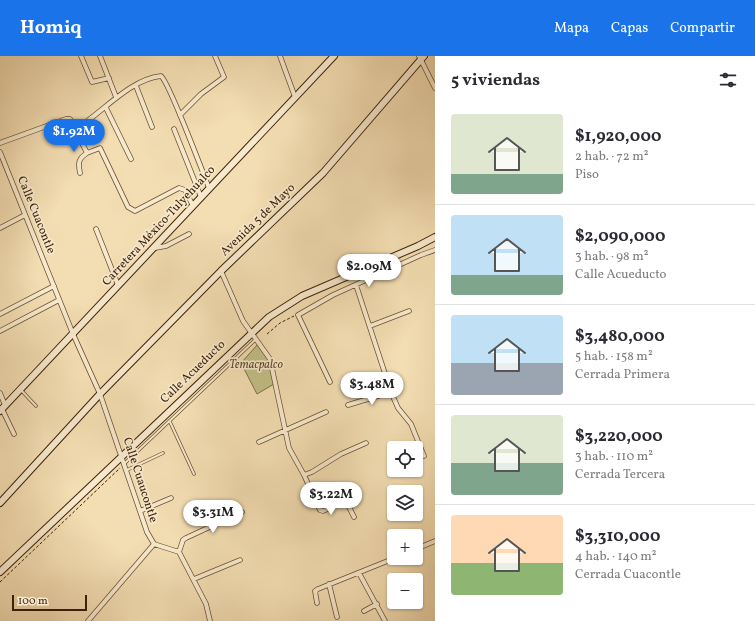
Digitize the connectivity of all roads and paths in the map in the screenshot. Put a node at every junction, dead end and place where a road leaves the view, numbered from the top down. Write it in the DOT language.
graph roads {
  1 [pos="81,56"];
  2 [pos="100,56"];
  3 [pos="215,56"];
  4 [pos="280,56"];
  5 [pos="334,56"];
  6 [pos="421,57"];
  7 [pos="109,78"];
  8 [pos="136,86"];
  9 [pos="435,88"];
  10 [pos="116,97"];
  11 [pos="295,97"];
  12 [pos="106,108"];
  13 [pos="180,114"];
  14 [pos="152,127"];
  15 [pos="76,129"];
  16 [pos="174,129"];
  17 [pos="0,143"];
  18 [pos="0,152"];
  19 [pos="86,153"];
  20 [pos="131,159"];
  21 [pos="80,173"];
  22 [pos="209,188"];
  23 [pos="201,197"];
  24 [pos="193,206"];
  25 [pos="25,215"];
  26 [pos="0,228"];
  27 [pos="96,230"];
  28 [pos="189,234"];
  29 [pos="435,237"];
  30 [pos="155,248"];
  31 [pos="435,250"];
  32 [pos="221,271"];
  33 [pos="356,285"];
  34 [pos="54,286"];
  35 [pos="118,286"];
  36 [pos="59,300"];
  37 [pos="409,311"];
  38 [pos="0,314"];
  39 [pos="298,315"];
  40 [pos="370,326"];
  41 [pos="0,331"];
  42 [pos="251,333"];
  43 [pos="73,334"];
  44 [pos="267,334"];
  45 [pos="256,339"];
  46 [pos="330,382"];
  47 [pos="20,389"];
  48 [pos="391,392"];
  49 [pos="0,393"];
  50 [pos="100,394"];
  51 [pos="348,405"];
  52 [pos="36,406"];
  53 [pos="2,408"];
  54 [pos="326,412"];
  55 [pos="170,422"];
  56 [pos="286,429"];
  57 [pos="14,434"];
  58 [pos="259,442"];
  59 [pos="366,443"];
  60 [pos="163,453"];
  61 [pos="122,455"];
  62 [pos="424,456"];
  63 [pos="124,465"];
  64 [pos="126,470"];
  65 [pos="194,474"];
  66 [pos="304,474"];
  67 [pos="171,498"];
  68 [pos="0,503"];
  69 [pos="140,511"];
  70 [pos="242,512"];
  71 [pos="354,517"];
  72 [pos="435,541"];
  73 [pos="154,544"];
  74 [pos="423,546"];
  75 [pos="180,552"];
  76 [pos="240,560"];
  77 [pos="387,561"];
  78 [pos="0,572"];
  79 [pos="359,573"];
  80 [pos="194,579"];
  81 [pos="0,582"];
  82 [pos="329,584"];
  83 [pos="317,603"];
  84 [pos="377,604"];
  85 [pos="364,611"];
  86 [pos="337,617"];
  87 [pos="88,621"];
  88 [pos="210,621"];
  89 [pos="385,621"];
  1 -- 7 [label="street"];
  2 -- 7 [label="street"];
  3 -- 13 [label="street"];
  4 -- 11 [label="street"];
  5 -- 11 [label="main road, Carretera México-Tulyehualco"];
  6 -- 9 [label="street"];
  6 -- 32 [label="main road, Avenida 5 de Mayo"];
  7 -- 10 [label="street"];
  8 -- 10 [label="street"];
  8 -- 13 [label="street"];
  8 -- 14 [label="street"];
  10 -- 12 [label="street"];
  11 -- 22 [label="main road, Carretera México-Tulyehualco"];
  12 -- 15 [label="street"];
  12 -- 20 [label="street"];
  13 -- 22 [label="street"];
  15 -- 17 [label="street"];
  15 -- 19 [label="street"];
  16 -- 23 [label="street"];
  18 -- 25 [label="street, Calle Cuacontle"];
  19 -- 21 [label="street"];
  19 -- 24 [label="street"];
  22 -- 23 [label="main road, Carretera México-Tulyehualco"];
  23 -- 24 [label="main road, Carretera México-Tulyehualco"];
  24 -- 30 [label="main road, Carretera México-Tulyehualco"];
  25 -- 26 [label="street"];
  25 -- 34 [label="street, Calle Cuacontle"];
  27 -- 35 [label="street"];
  28 -- 30 [label="street"];
  29 -- 42 [label="main road, Calle Acueducto"];
  30 -- 35 [label="main road, Carretera México-Tulyehualco"];
  31 -- 33 [label="street"];
  32 -- 42 [label="street"];
  32 -- 50 [label="main road, Avenida 5 de Mayo"];
  33 -- 39 [label="street"];
  33 -- 40 [label="street"];
  34 -- 36 [label="street, Calle Cuacontle"];
  34 -- 38 [label="street"];
  35 -- 43 [label="main road, Carretera México-Tulyehualco"];
  36 -- 41 [label="street"];
  36 -- 43 [label="street, Calle Cuacontle"];
  37 -- 40 [label="street"];
  39 -- 44 [label="path"];
  39 -- 46 [label="street"];
  40 -- 48 [label="street"];
  42 -- 45 [label="street"];
  42 -- 61 [label="main road, Calle Acueducto"];
  43 -- 47 [label="main road, Carretera México-Tulyehualco"];
  43 -- 50 [label="street, Calle Cuacontle"];
  45 -- 55 [label="lane, Calle Acueducto"];
  45 -- 56 [label="street"];
  47 -- 52 [label="lane"];
  47 -- 53 [label="main road, Carretera México-Tulyehualco"];
  48 -- 51 [label="street"];
  48 -- 62 [label="street"];
  49 -- 53 [label="street"];
  50 -- 61 [label="street, Calle Cuaucontle"];
  50 -- 68 [label="main road, Avenida 5 de Mayo"];
  53 -- 57 [label="street"];
  54 -- 56 [label="street"];
  55 -- 63 [label="lane, Calle Acueducto"];
  55 -- 65 [label="lane"];
  56 -- 58 [label="street"];
  56 -- 66 [label="street"];
  59 -- 66 [label="street"];
  60 -- 64 [label="lane"];
  61 -- 63 [label="street, Calle Cuaucontle"];
  61 -- 78 [label="main road, Calle Acueducto"];
  63 -- 64 [label="street, Calle Cuaucontle"];
  63 -- 81 [label="path"];
  64 -- 69 [label="street, Calle Cuaucontle"];
  66 -- 71 [label="street"];
  67 -- 69 [label="street"];
  69 -- 73 [label="street, Calle Cuaucontle"];
  70 -- 75 [label="street"];
  72 -- 74 [label="street"];
  73 -- 75 [label="street"];
  73 -- 87 [label="street"];
  75 -- 80 [label="street"];
  76 -- 80 [label="street"];
  77 -- 79 [label="street"];
  79 -- 82 [label="street"];
  79 -- 84 [label="street"];
  80 -- 88 [label="street"];
  82 -- 83 [label="street"];
  82 -- 86 [label="street"];
  84 -- 85 [label="street"];
  84 -- 89 [label="street"];
}
